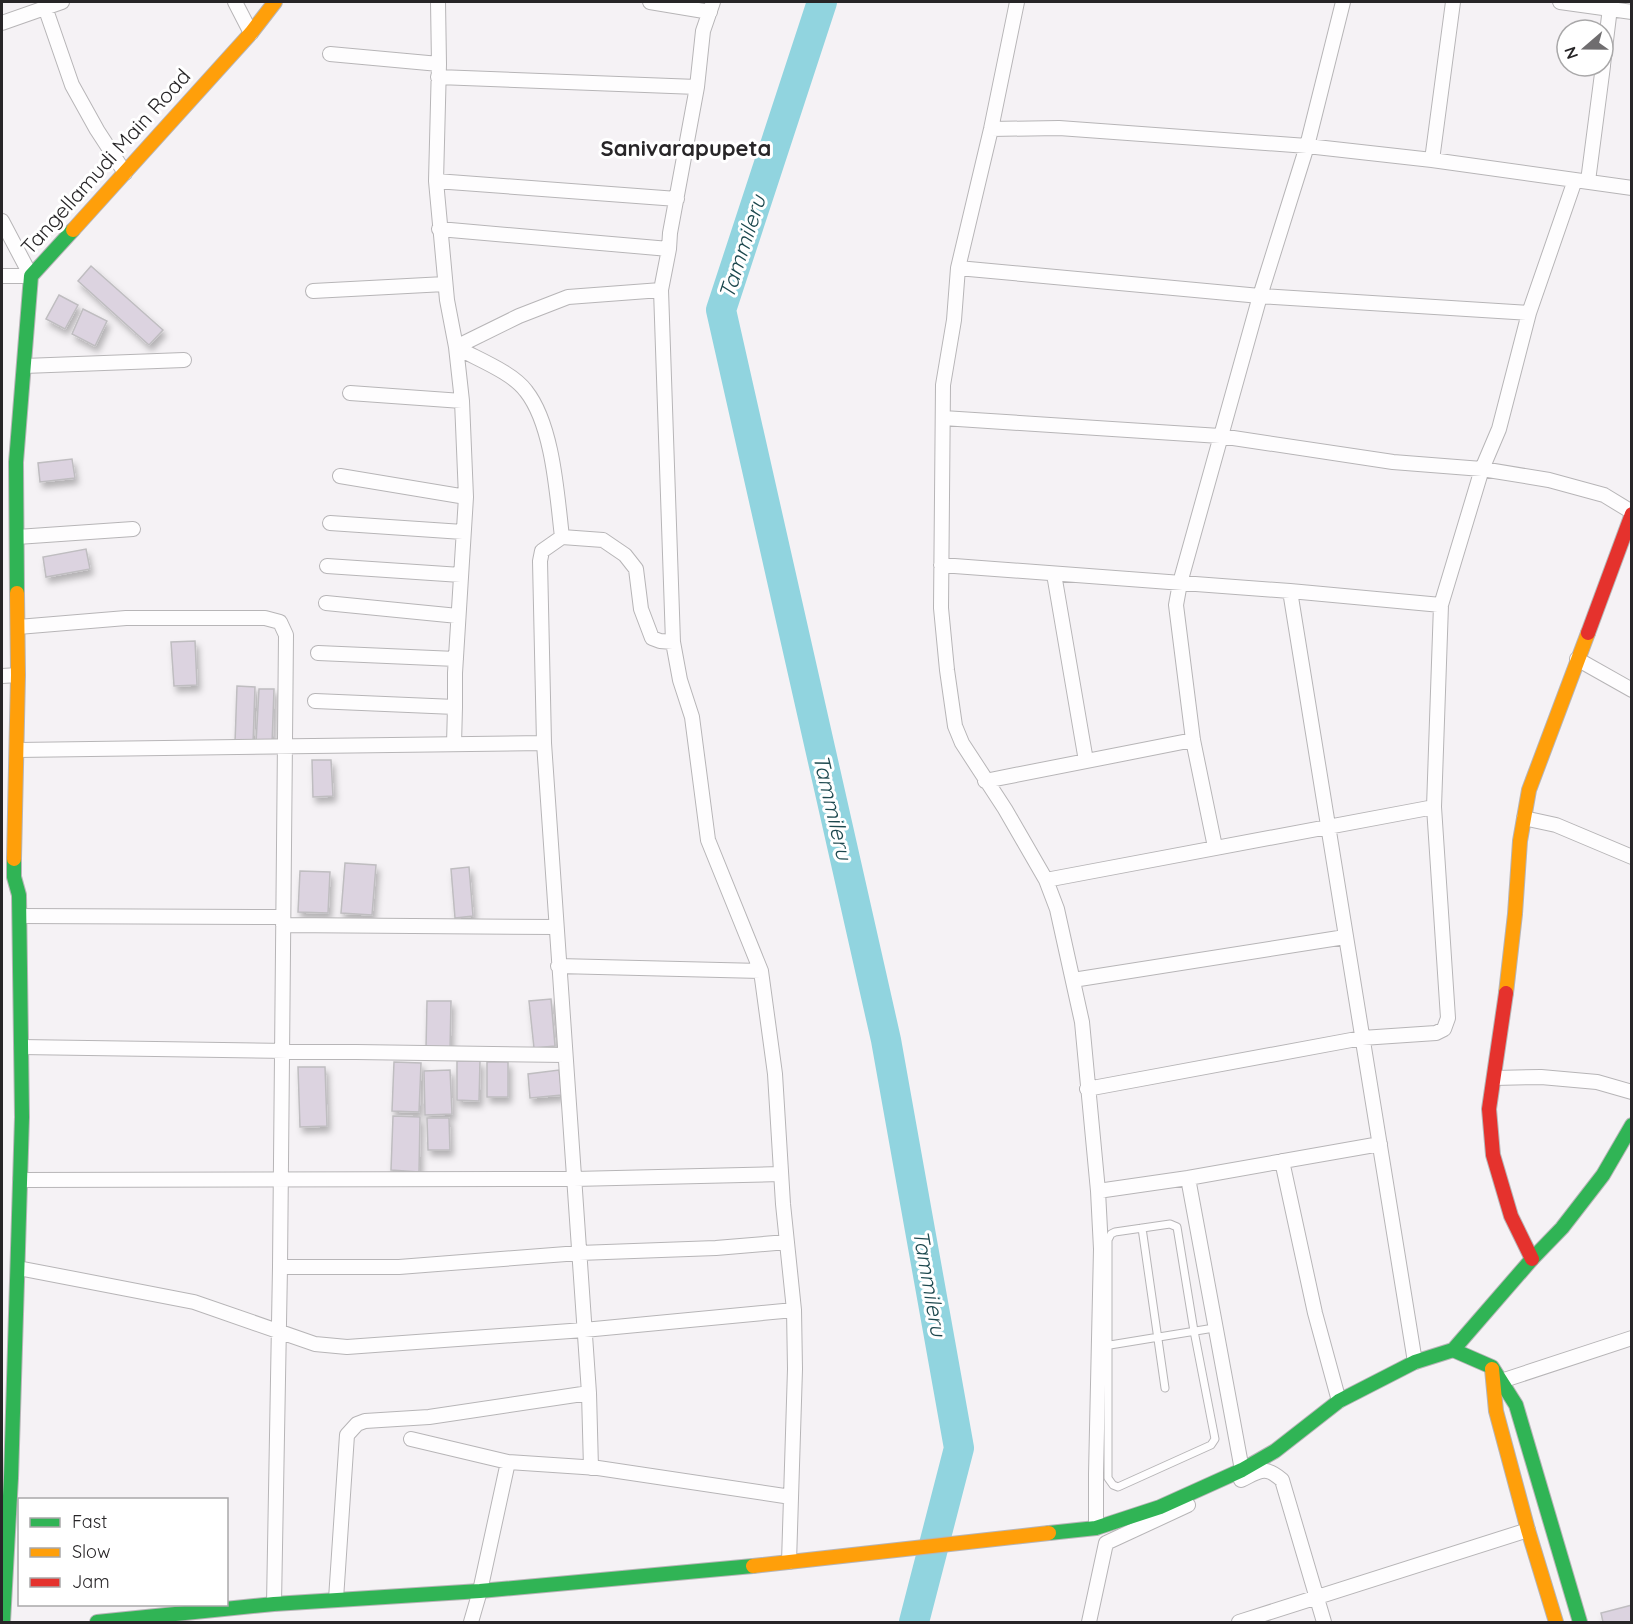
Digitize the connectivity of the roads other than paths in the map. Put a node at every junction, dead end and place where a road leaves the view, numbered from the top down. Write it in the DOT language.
graph roads {
  1 [pos="62,2"];
  2 [pos="235,2"];
  3 [pos="275,2"];
  4 [pos="438,2"];
  5 [pos="650,2"];
  6 [pos="1017,2"];
  7 [pos="1342,2"];
  8 [pos="1452,2"];
  9 [pos="1560,2"];
  10 [pos="45,7"];
  11 [pos="711,7"];
  12 [pos="1610,8"];
  13 [pos="1632,12"];
  14 [pos="1609,18"];
  15 [pos="2,23"];
  16 [pos="251,33"];
  17 [pos="330,54"];
  18 [pos="439,70"];
  19 [pos="1601,78"];
  20 [pos="697,87"];
  21 [pos="991,129"];
  22 [pos="1307,146"];
  23 [pos="1432,160"];
  24 [pos="125,173"];
  25 [pos="436,181"];
  26 [pos="1581,181"];
  27 [pos="1632,188"];
  28 [pos="677,200"];
  29 [pos="2,221"];
  30 [pos="439,229"];
  31 [pos="669,249"];
  32 [pos="958,268"];
  33 [pos="2,276"];
  34 [pos="31,276"];
  35 [pos="445,284"];
  36 [pos="662,290"];
  37 [pos="313,291"];
  38 [pos="1260,296"];
  39 [pos="1529,313"];
  40 [pos="456,347"];
  41 [pos="184,360"];
  42 [pos="24,366"];
  43 [pos="350,393"];
  44 [pos="462,401"];
  45 [pos="943,418"];
  46 [pos="1220,436"];
  47 [pos="1482,469"];
  48 [pos="340,476"];
  49 [pos="465,497"];
  50 [pos="17,501"];
  51 [pos="2,507"];
  52 [pos="1632,513"];
  53 [pos="330,523"];
  54 [pos="133,529"];
  55 [pos="463,532"];
  56 [pos="17,537"];
  57 [pos="562,537"];
  58 [pos="327,566"];
  59 [pos="941,566"];
  60 [pos="1054,574"];
  61 [pos="461,575"];
  62 [pos="1180,583"];
  63 [pos="1290,591"];
  64 [pos="326,603"];
  65 [pos="1441,605"];
  66 [pos="458,616"];
  67 [pos="18,627"];
  68 [pos="673,642"];
  69 [pos="318,653"];
  70 [pos="456,659"];
  71 [pos="1577,659"];
  72 [pos="18,675"];
  73 [pos="2,676"];
  74 [pos="1632,690"];
  75 [pos="315,701"];
  76 [pos="455,706"];
  77 [pos="1193,740"];
  78 [pos="543,743"];
  79 [pos="453,744"];
  80 [pos="284,747"];
  81 [pos="17,750"];
  82 [pos="1086,761"];
  83 [pos="985,781"];
  84 [pos="1434,807"];
  85 [pos="1524,818"];
  86 [pos="1327,826"];
  87 [pos="1215,847"];
  88 [pos="8,849"];
  89 [pos="1632,857"];
  90 [pos="1046,880"];
  91 [pos="20,916"];
  92 [pos="283,921"];
  93 [pos="555,927"];
  94 [pos="1345,937"];
  95 [pos="558,966"];
  96 [pos="761,971"];
  97 [pos="1073,980"];
  98 [pos="1362,1038"];
  99 [pos="21,1047"];
  100 [pos="282,1051"];
  101 [pos="565,1056"];
  102 [pos="1494,1078"];
  103 [pos="1087,1089"];
  104 [pos="1632,1092"];
  105 [pos="1632,1125"];
  106 [pos="1380,1144"];
  107 [pos="1281,1161"];
  108 [pos="781,1174"];
  109 [pos="1188,1178"];
  110 [pos="574,1179"];
  111 [pos="20,1180"];
  112 [pos="279,1180"];
  113 [pos="1098,1191"];
  114 [pos="1142,1228"];
  115 [pos="786,1242"];
  116 [pos="579,1253"];
  117 [pos="1532,1259"];
  118 [pos="280,1267"];
  119 [pos="18,1268"];
  120 [pos="794,1310"];
  121 [pos="9,1328"];
  122 [pos="1214,1328"];
  123 [pos="584,1330"];
  124 [pos="278,1331"];
  125 [pos="1194,1331"];
  126 [pos="1158,1337"];
  127 [pos="1632,1338"];
  128 [pos="1104,1346"];
  129 [pos="1453,1350"];
  130 [pos="15,1353"];
  131 [pos="2,1360"];
  132 [pos="1415,1362"];
  133 [pos="1497,1382"];
  134 [pos="1165,1388"];
  135 [pos="588,1393"];
  136 [pos="1339,1401"];
  137 [pos="411,1439"];
  138 [pos="508,1462"];
  139 [pos="591,1468"];
  140 [pos="1242,1470"];
  141 [pos="791,1497"];
  142 [pos="1096,1528"];
  143 [pos="1528,1530"];
  144 [pos="789,1562"];
  145 [pos="480,1591"];
  146 [pos="336,1599"];
  147 [pos="1317,1599"];
  148 [pos="274,1604"];
  149 [pos="3,1623"];
  150 [pos="97,1623"];
  151 [pos="471,1623"];
  152 [pos="1089,1623"];
  153 [pos="1239,1623"];
  154 [pos="1324,1623"];
  155 [pos="1556,1623"];
  156 [pos="1580,1623"];
  1 -- 10 [label="street"];
  2 -- 16 [label="street"];
  3 -- 16 [label="main road, Tangellamudi Main Road"];
  4 -- 18 [label="street"];
  5 -- 11 [label="street"];
  6 -- 21 [label="street"];
  7 -- 22 [label="street"];
  8 -- 23 [label="street"];
  9 -- 12 [label="street"];
  10 -- 15 [label="street"];
  10 -- 24 [label="street"];
  11 -- 20 [label="street"];
  12 -- 13 [label="street"];
  12 -- 14 [label="street"];
  16 -- 24 [label="main road, Tangellamudi Main Road"];
  17 -- 18 [label="street"];
  18 -- 20 [label="street"];
  18 -- 25 [label="street"];
  19 -- 26 [label="street"];
  20 -- 28 [label="street"];
  21 -- 22 [label="street"];
  21 -- 32 [label="street"];
  22 -- 23 [label="street"];
  22 -- 38 [label="street"];
  23 -- 26 [label="street"];
  24 -- 34 [label="main road, Tangellamudi Main Road"];
  25 -- 28 [label="street"];
  25 -- 30 [label="street"];
  26 -- 27 [label="street"];
  26 -- 39 [label="street"];
  28 -- 31 [label="street"];
  29 -- 34 [label="street"];
  30 -- 31 [label="street"];
  30 -- 35 [label="street"];
  31 -- 36 [label="street"];
  32 -- 38 [label="street"];
  32 -- 45 [label="street"];
  33 -- 34 [label="street"];
  34 -- 42 [label="main road, Tangellamudi Main Road"];
  35 -- 37 [label="street"];
  35 -- 40 [label="street"];
  36 -- 40 [label="street"];
  36 -- 68 [label="street"];
  38 -- 39 [label="street"];
  38 -- 46 [label="street"];
  39 -- 47 [label="street"];
  40 -- 44 [label="street"];
  40 -- 57 [label="street"];
  41 -- 42 [label="street"];
  42 -- 50 [label="main road, Tangellamudi Main Road"];
  43 -- 44 [label="street"];
  44 -- 49 [label="street"];
  45 -- 46 [label="street"];
  45 -- 59 [label="street"];
  46 -- 47 [label="street"];
  46 -- 62 [label="street"];
  47 -- 52 [label="street"];
  47 -- 65 [label="street"];
  48 -- 49 [label="street"];
  49 -- 55 [label="street"];
  50 -- 51 [label="street"];
  50 -- 56 [label="main road, Tangellamudi Main Road"];
  52 -- 71 [label="main road"];
  53 -- 55 [label="street"];
  54 -- 56 [label="street"];
  55 -- 61 [label="street"];
  56 -- 67 [label="main road, Tangellamudi Main Road"];
  57 -- 68 [label="street"];
  57 -- 78 [label="street"];
  58 -- 61 [label="street"];
  59 -- 60 [label="street"];
  59 -- 83 [label="street"];
  60 -- 62 [label="street"];
  60 -- 82 [label="street"];
  61 -- 66 [label="street"];
  62 -- 63 [label="street"];
  62 -- 77 [label="street"];
  63 -- 65 [label="street"];
  63 -- 86 [label="street"];
  64 -- 66 [label="street"];
  65 -- 84 [label="street"];
  66 -- 70 [label="street"];
  67 -- 72 [label="main road, Tangellamudi Main Road"];
  67 -- 80 [label="street"];
  68 -- 96 [label="street"];
  69 -- 70 [label="street"];
  70 -- 76 [label="street"];
  71 -- 74 [label="street"];
  71 -- 85 [label="main road"];
  72 -- 73 [label="street"];
  72 -- 81 [label="main road, Tangellamudi Main Road"];
  75 -- 76 [label="street"];
  76 -- 79 [label="street"];
  77 -- 82 [label="street"];
  77 -- 87 [label="street"];
  78 -- 79 [label="street"];
  78 -- 93 [label="street"];
  79 -- 80 [label="street"];
  80 -- 81 [label="street"];
  80 -- 92 [label="street"];
  81 -- 88 [label="main road, Tangellamudi Main Road"];
  82 -- 83 [label="street"];
  83 -- 90 [label="street"];
  84 -- 86 [label="street"];
  84 -- 98 [label="street"];
  85 -- 89 [label="street"];
  85 -- 102 [label="main road"];
  86 -- 87 [label="street"];
  86 -- 94 [label="street"];
  87 -- 90 [label="street"];
  88 -- 91 [label="main road, Tangellamudi Main Road"];
  90 -- 97 [label="street"];
  91 -- 92 [label="street"];
  91 -- 99 [label="main road, Tangellamudi Main Road"];
  92 -- 93 [label="street"];
  92 -- 100 [label="street"];
  93 -- 95 [label="street"];
  94 -- 97 [label="street"];
  94 -- 98 [label="street"];
  95 -- 96 [label="street"];
  95 -- 101 [label="street"];
  96 -- 108 [label="street"];
  97 -- 103 [label="street"];
  98 -- 103 [label="street"];
  98 -- 106 [label="street"];
  99 -- 100 [label="street"];
  99 -- 111 [label="main road, Tangellamudi Main Road"];
  100 -- 101 [label="street"];
  100 -- 112 [label="street"];
  101 -- 110 [label="street"];
  102 -- 104 [label="street"];
  102 -- 117 [label="main road"];
  103 -- 113 [label="street"];
  105 -- 117 [label="main road"];
  106 -- 107 [label="street"];
  106 -- 132 [label="street"];
  107 -- 109 [label="street"];
  107 -- 136 [label="street"];
  108 -- 110 [label="street"];
  108 -- 115 [label="street"];
  109 -- 113 [label="street"];
  109 -- 122 [label="street"];
  110 -- 112 [label="street"];
  110 -- 116 [label="street"];
  111 -- 112 [label="street"];
  111 -- 119 [label="main road, Tangellamudi Main Road"];
  112 -- 118 [label="street"];
  113 -- 128 [label="street"];
  114 -- 125 [label="lane"];
  114 -- 126 [label="lane"];
  114 -- 128 [label="lane"];
  115 -- 116 [label="street"];
  115 -- 120 [label="street"];
  116 -- 118 [label="street"];
  116 -- 123 [label="street"];
  117 -- 129 [label="main road"];
  118 -- 124 [label="street"];
  119 -- 121 [label="main road, Tangellamudi Main Road"];
  119 -- 124 [label="street"];
  120 -- 123 [label="street"];
  120 -- 141 [label="street"];
  121 -- 130 [label="main road, Tangellamudi Main Road"];
  122 -- 125 [label="lane"];
  122 -- 140 [label="street"];
  123 -- 124 [label="street"];
  123 -- 135 [label="street"];
  124 -- 148 [label="street"];
  125 -- 126 [label="lane"];
  125 -- 128 [label="lane"];
  126 -- 128 [label="lane"];
  126 -- 134 [label="lane"];
  127 -- 133 [label="street"];
  128 -- 142 [label="street"];
  129 -- 132 [label="main road"];
  129 -- 133 [label="main road"];
  130 -- 131 [label="street"];
  130 -- 149 [label="main road, Tangellamudi Main Road"];
  132 -- 136 [label="main road"];
  133 -- 143 [label="main road"];
  133 -- 156 [label="main road"];
  135 -- 139 [label="street"];
  135 -- 146 [label="street"];
  136 -- 140 [label="main road"];
  137 -- 138 [label="street"];
  138 -- 139 [label="street"];
  138 -- 145 [label="street"];
  139 -- 141 [label="street"];
  140 -- 142 [label="main road"];
  141 -- 144 [label="street"];
  142 -- 144 [label="main road"];
  143 -- 147 [label="street"];
  143 -- 155 [label="main road"];
  144 -- 145 [label="main road"];
  145 -- 146 [label="main road"];
  145 -- 151 [label="street"];
  146 -- 148 [label="main road"];
  147 -- 152 [label="street"];
  147 -- 153 [label="street"];
  147 -- 154 [label="street"];
  148 -- 150 [label="main road"];
}
